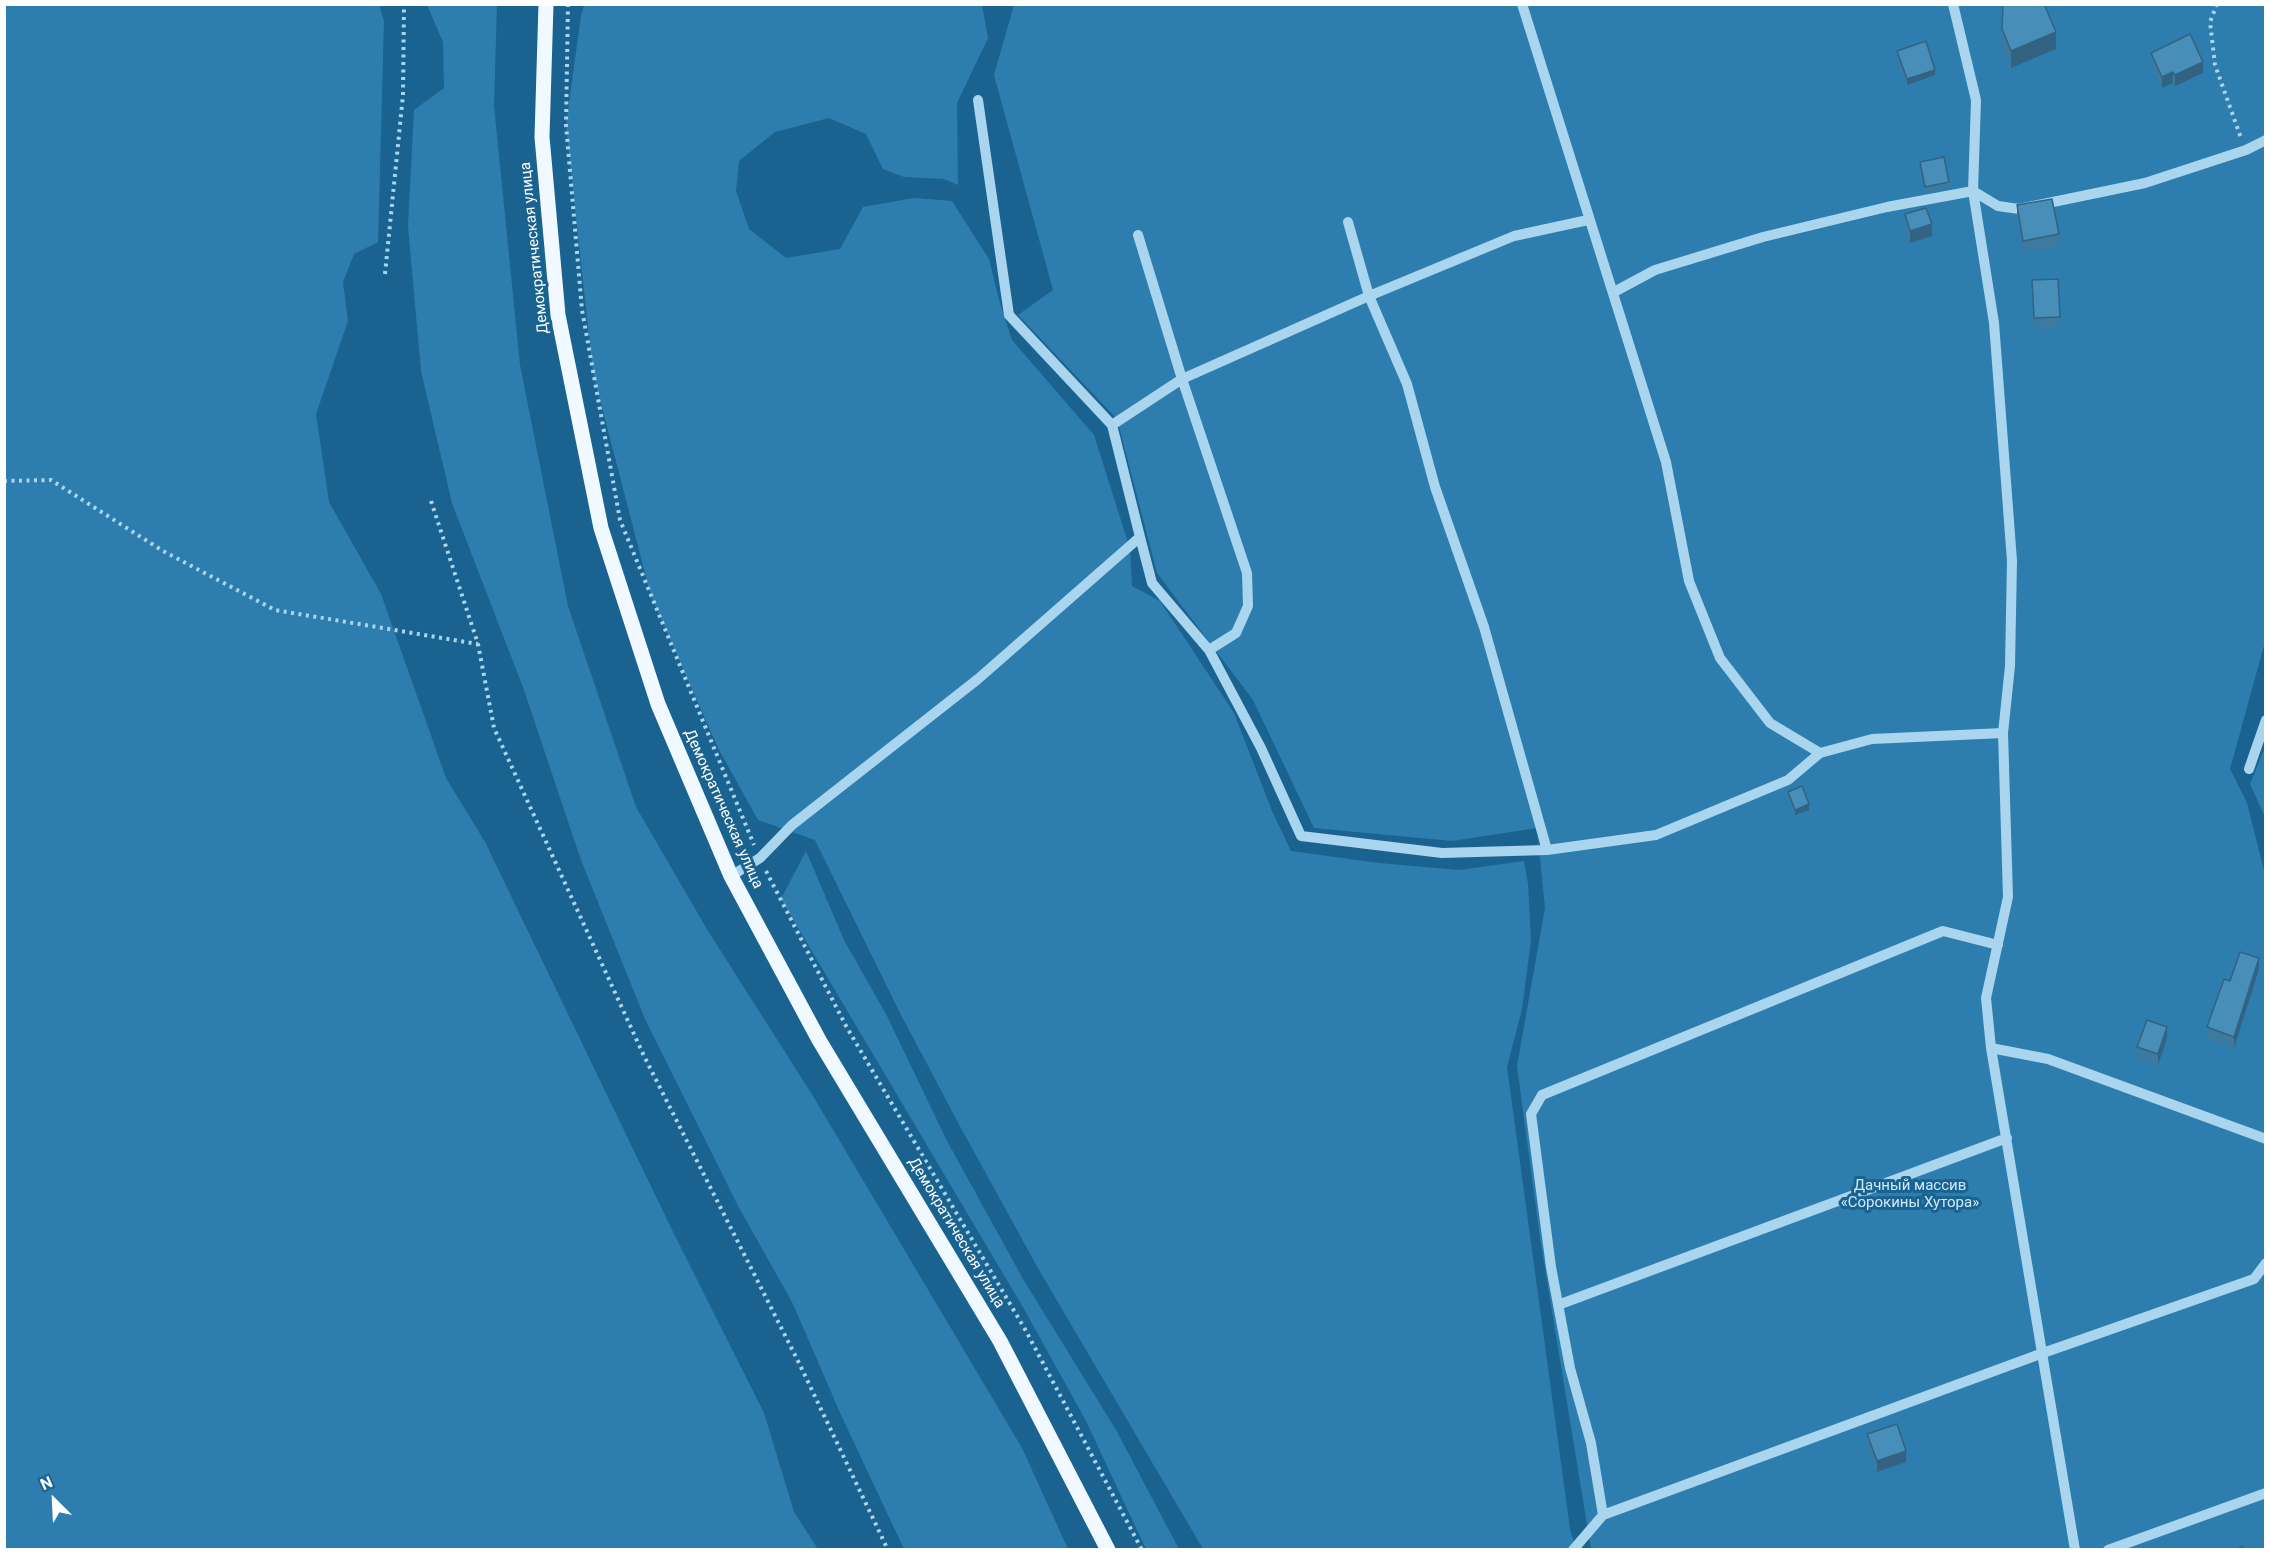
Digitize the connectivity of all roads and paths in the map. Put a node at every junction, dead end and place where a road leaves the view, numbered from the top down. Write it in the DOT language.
graph roads {
  1 [pos="404,4"];
  2 [pos="546,4"];
  3 [pos="568,4"];
  4 [pos="1521,4"];
  5 [pos="1953,4"];
  6 [pos="2217,4"];
  7 [pos="978,100"];
  8 [pos="2265,140"];
  9 [pos="2246,150"];
  10 [pos="1973,191"];
  11 [pos="1588,219"];
  12 [pos="1348,222"];
  13 [pos="1138,235"];
  14 [pos="386,274"];
  15 [pos="1614,292"];
  16 [pos="1369,296"];
  17 [pos="1182,379"];
  18 [pos="1112,424"];
  19 [pos="4,481"];
  20 [pos="430,501"];
  21 [pos="1140,537"];
  22 [pos="478,644"];
  23 [pos="1209,650"];
  24 [pos="2265,720"];
  25 [pos="2003,733"];
  26 [pos="1820,753"];
  27 [pos="2249,769"];
  28 [pos="1547,850"];
  29 [pos="760,858"];
  30 [pos="731,876"];
  31 [pos="1998,945"];
  32 [pos="1991,1048"];
  33 [pos="2007,1137"];
  34 [pos="2265,1139"];
  35 [pos="2265,1263"];
  36 [pos="1558,1305"];
  37 [pos="2043,1353"];
  38 [pos="2265,1493"];
  39 [pos="1603,1515"];
  40 [pos="888,1550"];
  41 [pos="1108,1550"];
  42 [pos="1142,1550"];
  43 [pos="1573,1550"];
  44 [pos="2075,1550"];
  45 [pos="2108,1550"];
  1 -- 14 [label="path"];
  2 -- 30 [label="main road, Демократическая улица"];
  3 -- 29 [label="path"];
  4 -- 11 [label="lane"];
  5 -- 10 [label="lane"];
  6 -- 9 [label="path"];
  7 -- 18 [label="lane"];
  8 -- 9 [label="lane"];
  9 -- 10 [label="lane"];
  10 -- 15 [label="lane"];
  10 -- 25 [label="lane"];
  11 -- 15 [label="lane"];
  11 -- 16 [label="lane"];
  12 -- 16 [label="lane"];
  13 -- 17 [label="lane"];
  15 -- 26 [label="lane"];
  16 -- 17 [label="lane"];
  16 -- 28 [label="lane"];
  17 -- 18 [label="lane"];
  17 -- 23 [label="lane"];
  18 -- 21 [label="lane"];
  19 -- 22 [label="path"];
  20 -- 22 [label="path"];
  21 -- 23 [label="lane"];
  21 -- 29 [label="lane"];
  22 -- 40 [label="path"];
  23 -- 28 [label="lane"];
  24 -- 27 [label="lane"];
  25 -- 26 [label="lane"];
  25 -- 31 [label="lane"];
  26 -- 28 [label="lane"];
  29 -- 30 [label="lane"];
  29 -- 42 [label="path"];
  30 -- 41 [label="main road, Демократическая улица"];
  31 -- 32 [label="lane"];
  31 -- 36 [label="lane"];
  32 -- 33 [label="lane"];
  32 -- 34 [label="lane"];
  33 -- 36 [label="lane"];
  33 -- 37 [label="lane"];
  35 -- 37 [label="lane"];
  36 -- 39 [label="lane"];
  37 -- 39 [label="lane"];
  37 -- 44 [label="lane"];
  38 -- 45 [label="lane"];
  39 -- 43 [label="lane"];
}
